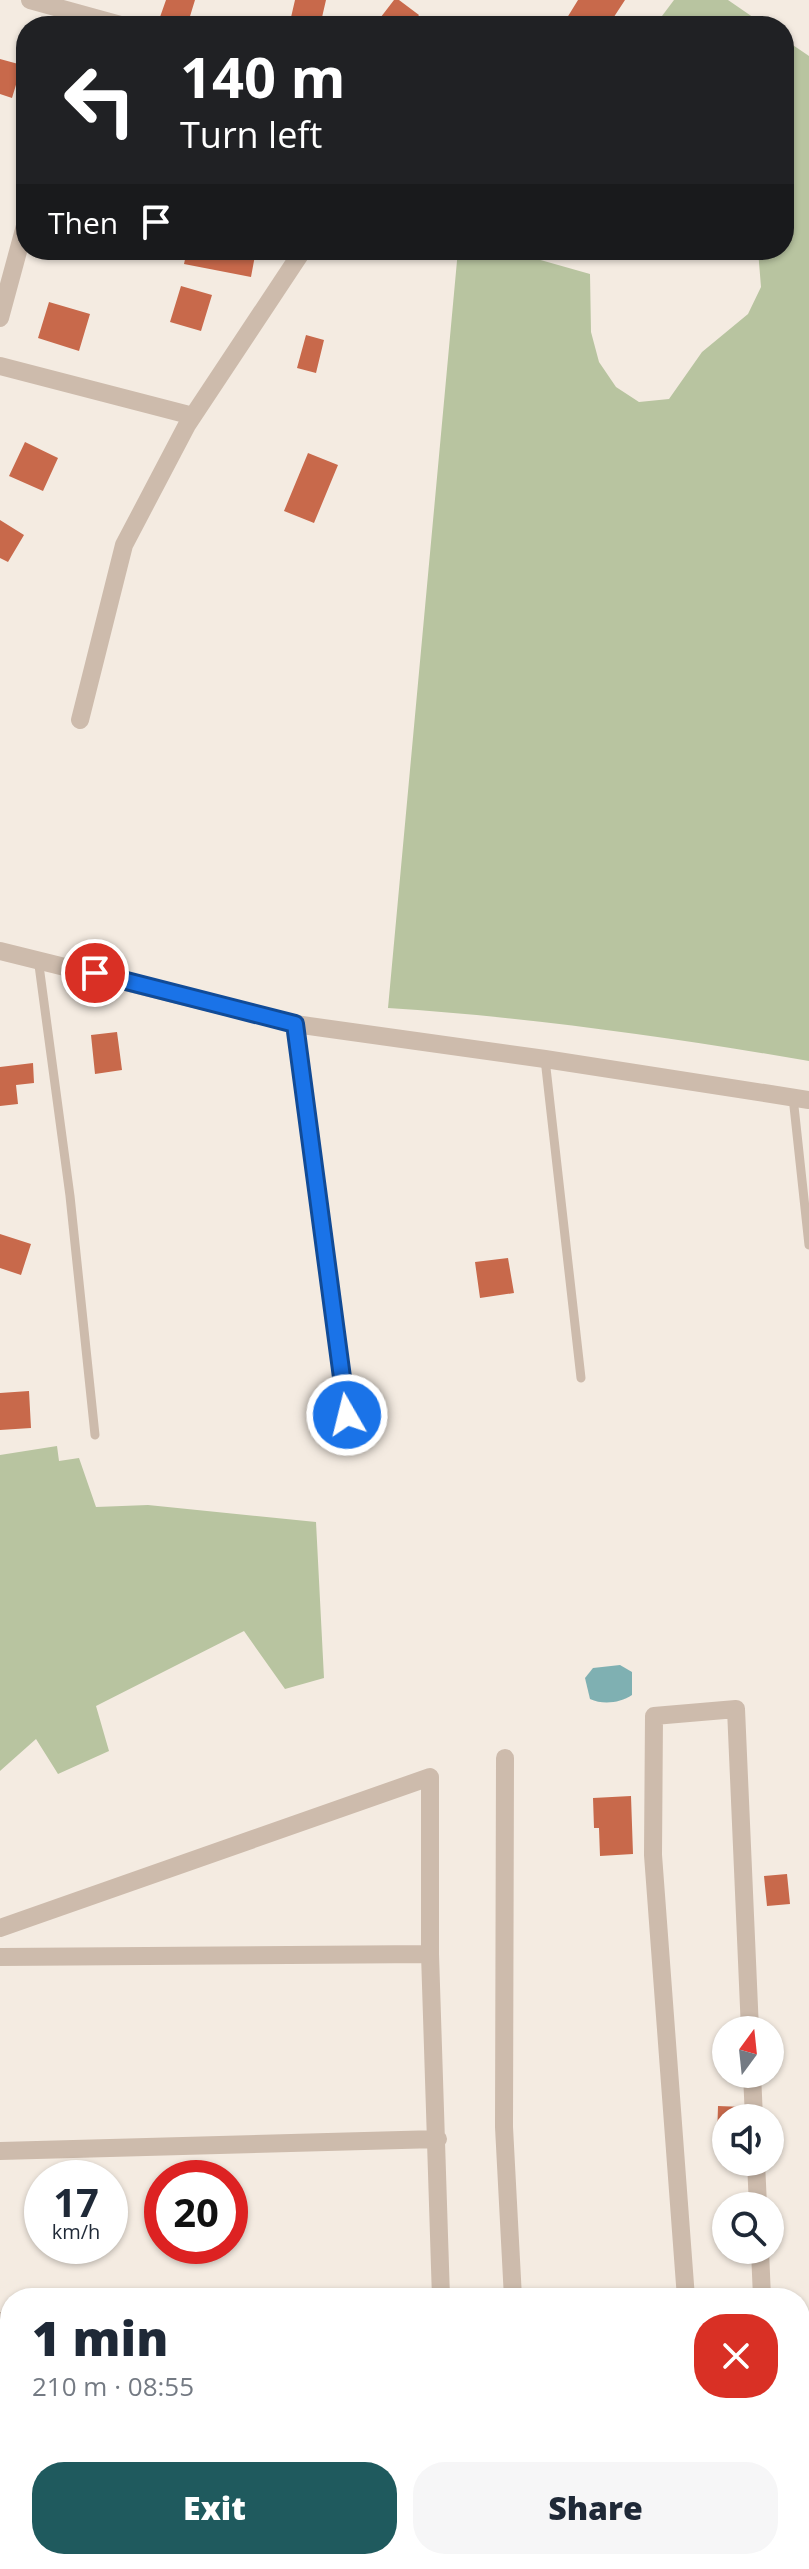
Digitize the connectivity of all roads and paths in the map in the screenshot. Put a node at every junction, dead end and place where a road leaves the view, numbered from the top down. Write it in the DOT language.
graph roads {
  1 [pos="30,0"];
  2 [pos="84,14"];
  3 [pos="16,259"];
  4 [pos="296,260"];
  5 [pos="0,318"];
  6 [pos="0,366"];
  7 [pos="193,416"];
  8 [pos="80,720"];
  9 [pos="0,951"];
  10 [pos="38,958"];
  11 [pos="295,1024"];
  12 [pos="545,1059"];
  13 [pos="801,1099"];
  14 [pos="809,1245"];
  15 [pos="581,1378"];
  16 [pos="347,1415"];
  17 [pos="95,1435"];
  18 [pos="505,1758"];
  19 [pos="0,1928"];
  20 [pos="430,1954"];
  21 [pos="0,1957"];
  22 [pos="749,2016"];
  23 [pos="438,2139"];
  24 [pos="0,2151"];
  25 [pos="761,2264"];
  26 [pos="441,2288"];
  27 [pos="512,2288"];
  28 [pos="685,2288"];
  29 [pos="762,2288"];
  1 -- 2 [label="street"];
  3 -- 5 [label="street"];
  4 -- 7 [label="street"];
  6 -- 7 [label="street"];
  7 -- 8 [label="street"];
  9 -- 10 [label="street"];
  10 -- 11 [label="street"];
  10 -- 17 [label="lane"];
  11 -- 12 [label="street"];
  11 -- 16 [label="lane"];
  12 -- 13 [label="street"];
  12 -- 15 [label="lane"];
  13 -- 14 [label="lane"];
  18 -- 27 [label="street"];
  19 -- 20 [label="street"];
  20 -- 21 [label="street"];
  20 -- 23 [label="street"];
  22 -- 28 [label="street"];
  23 -- 24 [label="street"];
  23 -- 26 [label="street"];
  25 -- 29 [label="street"];
}
